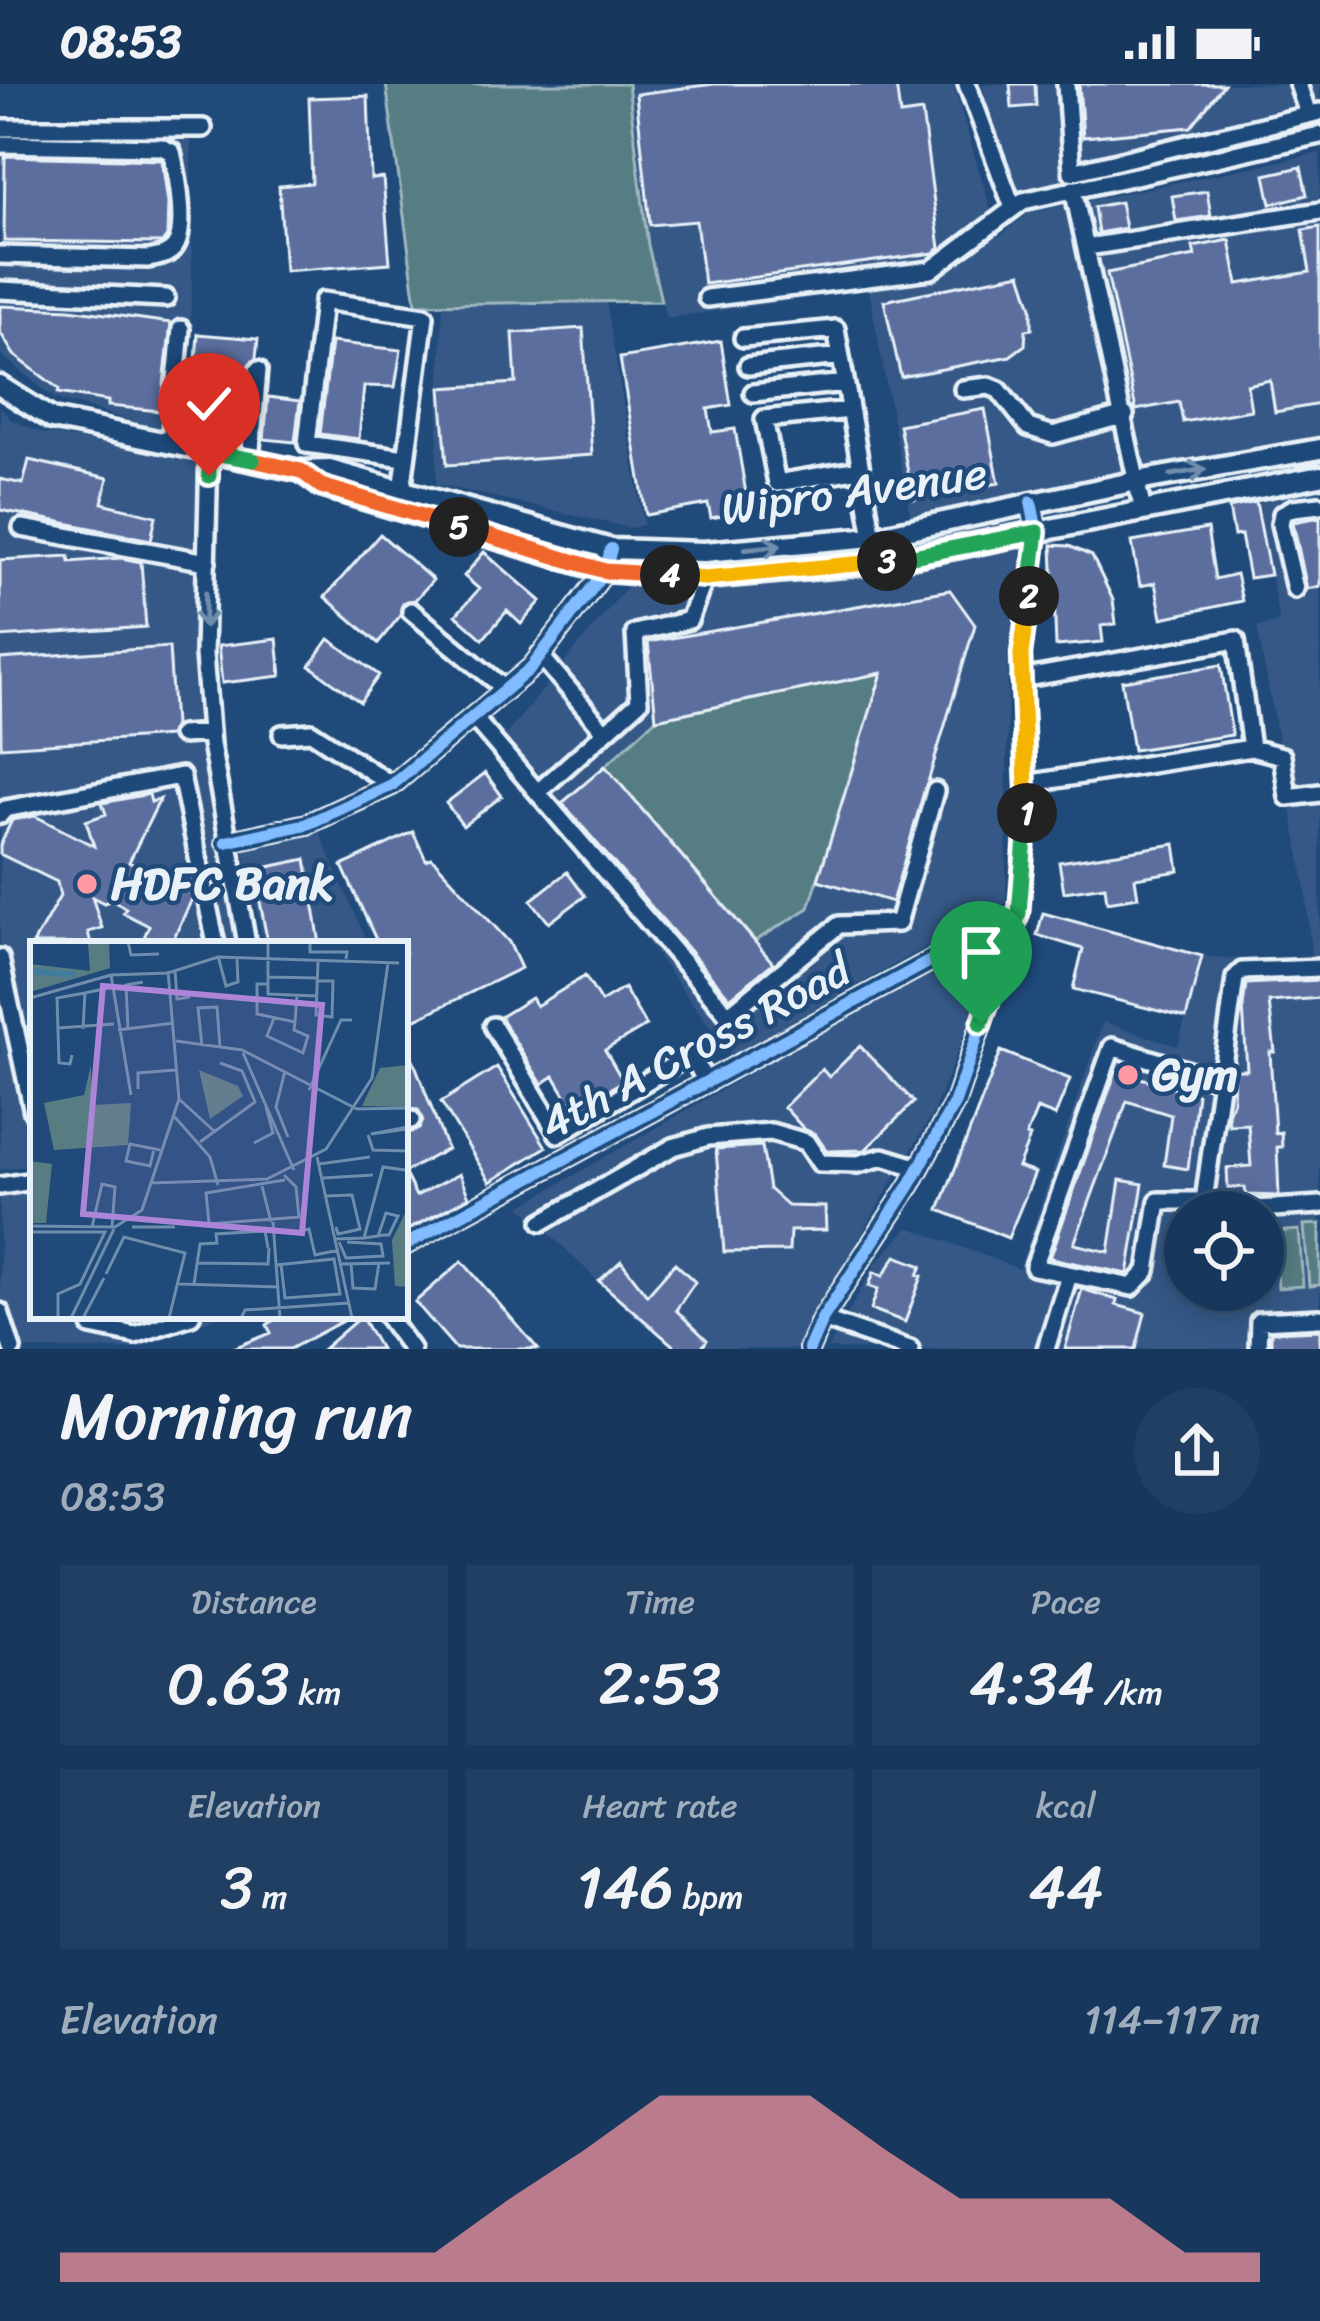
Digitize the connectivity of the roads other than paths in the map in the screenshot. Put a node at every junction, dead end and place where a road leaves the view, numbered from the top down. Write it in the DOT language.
graph roads {
  1 [pos="967,84"];
  2 [pos="1066,84"];
  3 [pos="1298,84"];
  4 [pos="1314,113"];
  5 [pos="0,128"];
  6 [pos="202,128"];
  7 [pos="1320,135"];
  8 [pos="0,144"];
  9 [pos="1073,190"];
  10 [pos="1013,208"];
  11 [pos="1320,211"];
  12 [pos="1087,247"];
  13 [pos="0,255"];
  14 [pos="0,290"];
  15 [pos="166,298"];
  16 [pos="706,298"];
  17 [pos="181,329"];
  18 [pos="743,338"];
  19 [pos="840,356"];
  20 [pos="748,366"];
  21 [pos="258,370"];
  22 [pos="845,383"];
  23 [pos="0,386"];
  24 [pos="963,389"];
  25 [pos="753,393"];
  26 [pos="850,410"];
  27 [pos="1125,415"];
  28 [pos="170,443"];
  29 [pos="1320,449"];
  30 [pos="209,452"];
  31 [pos="405,458"];
  32 [pos="250,460"];
  33 [pos="860,469"];
  34 [pos="301,471"];
  35 [pos="1320,476"];
  36 [pos="1138,481"];
  37 [pos="403,491"];
  38 [pos="1031,502"];
  39 [pos="1320,505"];
  40 [pos="1144,511"];
  41 [pos="22,528"];
  42 [pos="1037,532"];
  43 [pos="873,537"];
  44 [pos="611,549"];
  45 [pos="207,562"];
  46 [pos="605,571"];
  47 [pos="705,578"];
  48 [pos="1295,589"];
  49 [pos="410,611"];
  50 [pos="540,655"];
  51 [pos="1022,679"];
  52 [pos="505,689"];
  53 [pos="473,716"];
  54 [pos="605,732"];
  55 [pos="210,733"];
  56 [pos="282,734"];
  57 [pos="181,735"];
  58 [pos="1251,748"];
  59 [pos="1026,784"];
  60 [pos="392,785"];
  61 [pos="539,790"];
  62 [pos="935,791"];
  63 [pos="1320,793"];
  64 [pos="0,815"];
  65 [pos="226,842"];
  66 [pos="1019,913"];
  67 [pos="215,941"];
  68 [pos="246,941"];
  69 [pos="0,958"];
  70 [pos="1320,968"];
  71 [pos="493,1026"];
  72 [pos="1221,1081"];
  73 [pos="706,1082"];
  74 [pos="30,1098"];
  75 [pos="558,1134"];
  76 [pos="569,1155"];
  77 [pos="919,1168"];
  78 [pos="30,1181"];
  79 [pos="0,1186"];
  80 [pos="1205,1191"];
  81 [pos="1164,1201"];
  82 [pos="1320,1205"];
  83 [pos="1284,1207"];
  84 [pos="542,1222"];
  85 [pos="408,1243"];
  86 [pos="1069,1275"];
  87 [pos="0,1312"];
  88 [pos="1320,1318"];
  89 [pos="89,1319"];
  90 [pos="181,1319"];
  91 [pos="389,1319"];
  92 [pos="822,1319"];
  93 [pos="12,1349"];
  94 [pos="411,1349"];
  95 [pos="809,1349"];
  96 [pos="910,1349"];
  97 [pos="1046,1349"];
  98 [pos="1258,1349"];
  1 -- 10 [label="street"];
  2 -- 4 [label="street"];
  3 -- 4 [label="street"];
  5 -- 6 [label="street"];
  7 -- 9 [label="street"];
  8 -- 13 [label="street"];
  9 -- 10 [label="street"];
  9 -- 12 [label="street"];
  10 -- 16 [label="street"];
  11 -- 12 [label="street"];
  12 -- 27 [label="street"];
  14 -- 15 [label="street"];
  17 -- 28 [label="street"];
  18 -- 19 [label="street"];
  19 -- 20 [label="street"];
  19 -- 22 [label="street"];
  21 -- 32 [label="street"];
  22 -- 25 [label="street"];
  22 -- 26 [label="street"];
  23 -- 28 [label="main road, Wipro Avenue"];
  24 -- 27 [label="street"];
  26 -- 33 [label="street"];
  26 -- 33 [label="street"];
  27 -- 36 [label="street"];
  28 -- 30 [label="main road, Wipro Avenue"];
  36 -- 29 [label="main road, Wipro Avenue, one-way"];
  30 -- 32 [label="main road, Wipro Avenue"];
  30 -- 45 [label="street"];
  31 -- 31 [label="street"];
  31 -- 37 [label="street"];
  32 -- 34 [label="main road, Wipro Avenue"];
  33 -- 43 [label="street"];
  34 -- 37 [label="main road, Wipro Avenue"];
  34 -- 46 [label="main road, Wipro Avenue"];
  35 -- 40 [label="main road, Wipro Avenue"];
  36 -- 38 [label="main road, Wipro Avenue"];
  36 -- 40 [label="street"];
  37 -- 44 [label="main road, Wipro Avenue"];
  38 -- 42 [label="street"];
  38 -- 43 [label="main road, Wipro Avenue"];
  39 -- 48 [label="street"];
  40 -- 42 [label="main road, Wipro Avenue"];
  41 -- 45 [label="street"];
  42 -- 47 [label="main road, Wipro Avenue"];
  42 -- 51 [label="street"];
  44 -- 43 [label="main road, Wipro Avenue, one-way"];
  44 -- 46 [label="street"];
  45 -- 55 [label="street, one-way"];
  46 -- 47 [label="main road, Wipro Avenue"];
  46 -- 50 [label="street"];
  47 -- 54 [label="street"];
  49 -- 52 [label="street"];
  50 -- 52 [label="street"];
  50 -- 54 [label="street"];
  51 -- 58 [label="street"];
  51 -- 59 [label="street"];
  52 -- 53 [label="street"];
  53 -- 60 [label="street"];
  53 -- 61 [label="street"];
  54 -- 61 [label="street"];
  55 -- 57 [label="street"];
  55 -- 65 [label="street"];
  56 -- 60 [label="street"];
  58 -- 59 [label="street"];
  58 -- 63 [label="street"];
  59 -- 66 [label="street"];
  60 -- 65 [label="street"];
  61 -- 62 [label="street"];
  64 -- 67 [label="street"];
  65 -- 68 [label="street"];
  66 -- 73 [label="street, 4th A Cross Road"];
  66 -- 77 [label="street"];
  69 -- 74 [label="street"];
  70 -- 72 [label="street"];
  71 -- 75 [label="street"];
  72 -- 80 [label="street"];
  72 -- 86 [label="street"];
  73 -- 75 [label="street"];
  73 -- 76 [label="street, 4th A Cross Road"];
  75 -- 76 [label="street"];
  76 -- 85 [label="street, 4th A Cross Road"];
  77 -- 84 [label="street"];
  77 -- 92 [label="street"];
  78 -- 79 [label="street"];
  81 -- 86 [label="street"];
  82 -- 83 [label="street"];
  86 -- 97 [label="street"];
  87 -- 93 [label="street"];
  88 -- 98 [label="street"];
  89 -- 90 [label="street"];
  91 -- 94 [label="street"];
  92 -- 95 [label="street"];
  92 -- 96 [label="street"];
}
